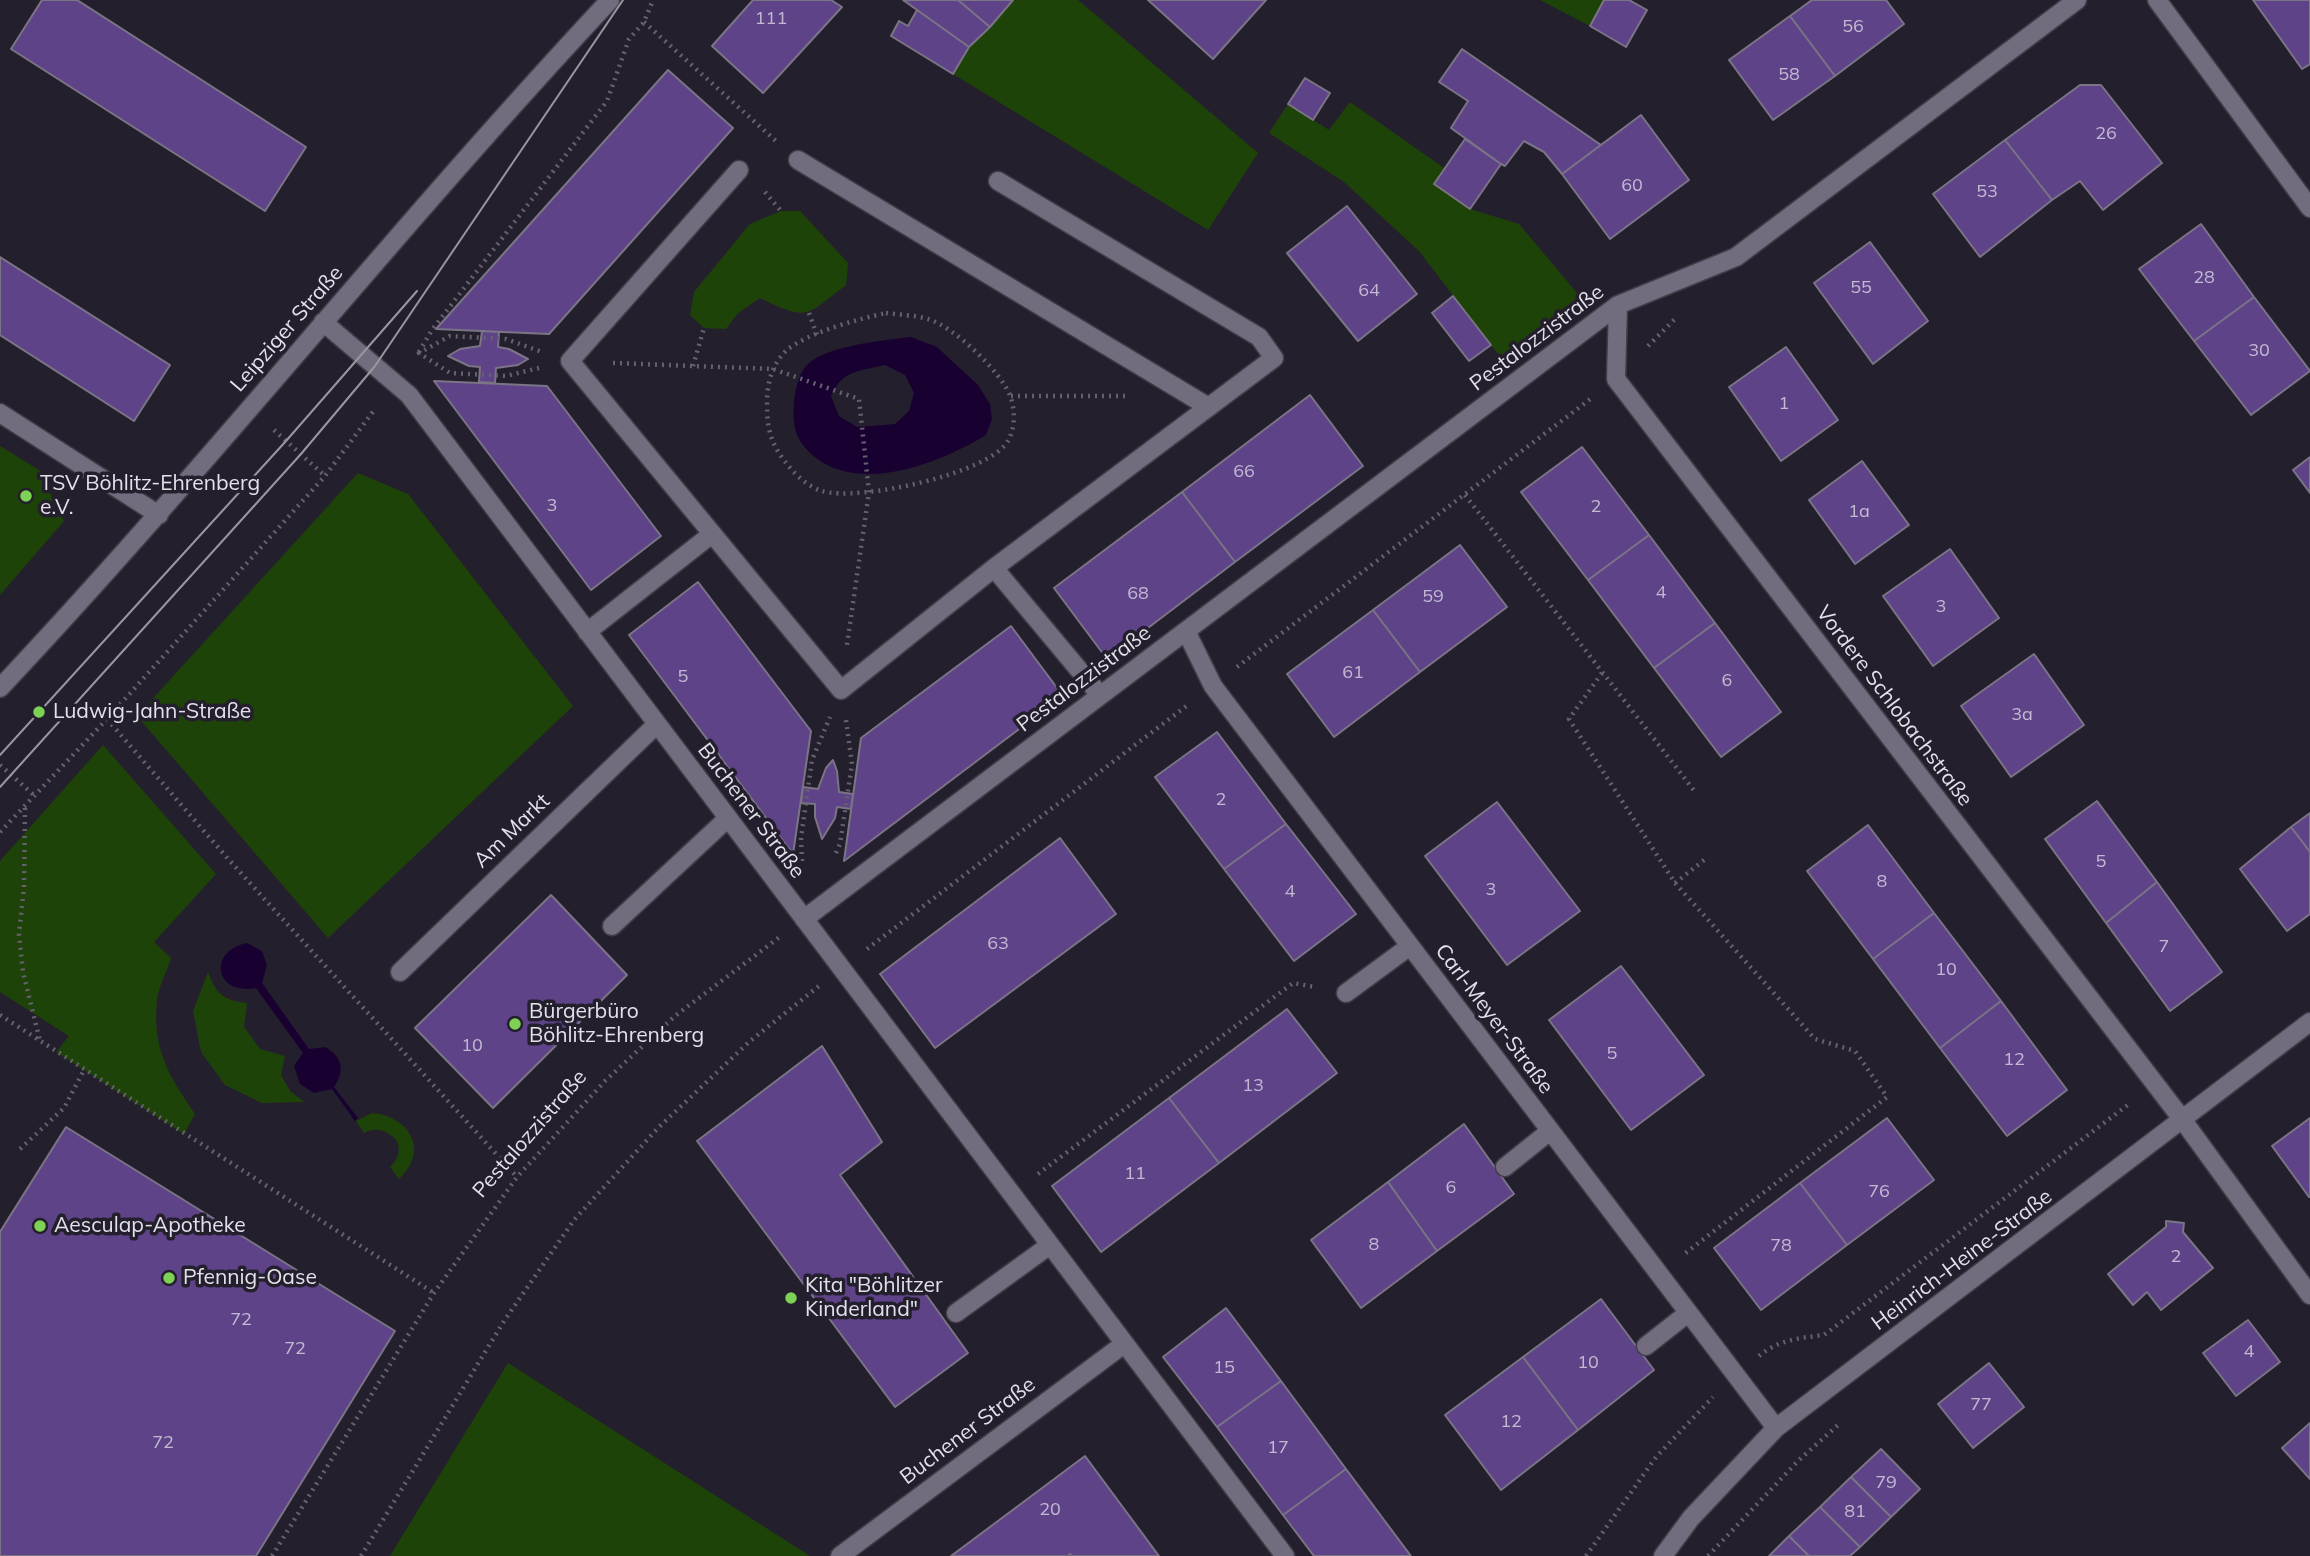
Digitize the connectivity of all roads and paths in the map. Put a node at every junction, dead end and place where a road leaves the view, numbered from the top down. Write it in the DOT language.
graph roads {
  1 [pos="610,0"];
  2 [pos="653,0"];
  3 [pos="2077,0"];
  4 [pos="2157,0"];
  5 [pos="644,22"];
  6 [pos="798,160"];
  7 [pos="740,170"];
  8 [pos="998,181"];
  9 [pos="765,192"];
  10 [pos="2310,208"];
  11 [pos="781,211"];
  12 [pos="1618,305"];
  13 [pos="809,313"];
  14 [pos="1681,313"];
  15 [pos="323,322"];
  16 [pos="704,328"];
  17 [pos="817,335"];
  18 [pos="419,353"];
  19 [pos="570,361"];
  20 [pos="693,366"];
  21 [pos="773,369"];
  22 [pos="1616,379"];
  23 [pos="395,382"];
  24 [pos="1011,396"];
  25 [pos="1135,396"];
  26 [pos="1207,406"];
  27 [pos="248,407"];
  28 [pos="0,413"];
  29 [pos="325,476"];
  30 [pos="869,492"];
  31 [pos="1465,495"];
  32 [pos="159,515"];
  33 [pos="712,534"];
  34 [pos="994,568"];
  35 [pos="1186,631"];
  36 [pos="587,632"];
  37 [pos="1602,673"];
  38 [pos="1213,686"];
  39 [pos="0,688"];
  40 [pos="841,690"];
  41 [pos="1100,695"];
  42 [pos="107,719"];
  43 [pos="657,724"];
  44 [pos="0,765"];
  45 [pos="1696,793"];
  46 [pos="35,796"];
  47 [pos="25,807"];
  48 [pos="728,818"];
  49 [pos="0,832"];
  50 [pos="834,856"];
  51 [pos="1708,857"];
  52 [pos="802,865"];
  53 [pos="1675,883"];
  54 [pos="804,919"];
  55 [pos="612,926"];
  56 [pos="1410,946"];
  57 [pos="841,968"];
  58 [pos="400,972"];
  59 [pos="1346,993"];
  60 [pos="0,1015"];
  61 [pos="2310,1022"];
  62 [pos="40,1041"];
  63 [pos="83,1070"];
  64 [pos="2155,1084"];
  65 [pos="2182,1119"];
  66 [pos="1550,1130"];
  67 [pos="20,1149"];
  68 [pos="1505,1167"];
  69 [pos="517,1177"];
  70 [pos="1012,1194"];
  71 [pos="1050,1245"];
  72 [pos="1659,1274"];
  73 [pos="434,1293"];
  74 [pos="2310,1295"];
  75 [pos="956,1313"];
  76 [pos="1688,1313"];
  77 [pos="1124,1343"];
  78 [pos="1646,1346"];
  79 [pos="1736,1375"];
  80 [pos="1776,1429"];
  81 [pos="272,1556"];
  82 [pos="362,1556"];
  83 [pos="840,1556"];
  84 [pos="1285,1556"];
  85 [pos="1587,1556"];
  86 [pos="1663,1556"];
  1 -- 15 [label="street, Leipziger Straße"];
  2 -- 5 [label="path"];
  3 -- 12 [label="street, Pestalozzistraße"];
  4 -- 10 [label="street"];
  5 -- 6 [label="path"];
  5 -- 18 [label="path"];
  6 -- 9 [label="path"];
  6 -- 26 [label="street"];
  7 -- 9 [label="path"];
  7 -- 19 [label="street"];
  8 -- 26 [label="street"];
  9 -- 11 [label="path"];
  12 -- 22 [label="street"];
  12 -- 35 [label="street, Pestalozzistraße"];
  13 -- 17 [label="path"];
  14 -- 22 [label="path"];
  15 -- 23 [label="street, Buchener Straße"];
  15 -- 27 [label="street, Leipziger Straße"];
  16 -- 20 [label="path"];
  17 -- 21 [label="path"];
  17 -- 24 [label="path"];
  18 -- 19 [label="path"];
  18 -- 19 [label="path"];
  18 -- 23 [label="path"];
  19 -- 20 [label="path"];
  19 -- 33 [label="street"];
  20 -- 21 [label="path"];
  21 -- 30 [label="path"];
  21 -- 30 [label="path"];
  22 -- 31 [label="path"];
  22 -- 64 [label="street, Vordere Schlobachstraße"];
  23 -- 29 [label="path"];
  23 -- 36 [label="street, Buchener Straße"];
  24 -- 25 [label="path"];
  24 -- 30 [label="path"];
  26 -- 34 [label="street"];
  27 -- 29 [label="path"];
  27 -- 32 [label="street, Leipziger Straße"];
  28 -- 32 [label="street"];
  29 -- 42 [label="path"];
  30 -- 40 [label="path"];
  31 -- 37 [label="path"];
  31 -- 38 [label="path"];
  32 -- 39 [label="street, Leipziger Straße"];
  33 -- 36 [label="street"];
  33 -- 40 [label="street"];
  34 -- 40 [label="street"];
  34 -- 41 [label="street"];
  35 -- 38 [label="street, Carl-Meyer-Straße"];
  35 -- 41 [label="street, Pestalozzistraße"];
  36 -- 43 [label="street, Buchener Straße"];
  37 -- 45 [label="path"];
  37 -- 53 [label="path"];
  38 -- 56 [label="street, Carl-Meyer-Straße"];
  38 -- 57 [label="path"];
  40 -- 50 [label="path"];
  40 -- 52 [label="path"];
  41 -- 54 [label="street, Pestalozzistraße"];
  42 -- 46 [label="path"];
  42 -- 69 [label="path"];
  43 -- 48 [label="street, Buchener Straße"];
  43 -- 58 [label="street, Am Markt"];
  44 -- 46 [label="path"];
  46 -- 47 [label="path"];
  47 -- 49 [label="path"];
  47 -- 62 [label="path"];
  48 -- 54 [label="street, Buchener Straße"];
  48 -- 55 [label="street"];
  51 -- 53 [label="path"];
  53 -- 72 [label="path"];
  54 -- 57 [label="street, Buchener Straße"];
  54 -- 69 [label="path, Pestalozzistraße"];
  56 -- 59 [label="street"];
  56 -- 66 [label="street, Carl-Meyer-Straße"];
  57 -- 70 [label="street, Buchener Straße"];
  57 -- 82 [label="path"];
  59 -- 70 [label="path"];
  60 -- 62 [label="path"];
  61 -- 65 [label="street, Heinrich-Heine-Straße"];
  62 -- 63 [label="path"];
  63 -- 67 [label="path"];
  63 -- 73 [label="path"];
  64 -- 65 [label="street, Vordere Schlobachstraße"];
  64 -- 79 [label="path"];
  65 -- 74 [label="street, Vordere Schlobachstraße"];
  65 -- 80 [label="street, Heinrich-Heine-Straße"];
  66 -- 68 [label="street"];
  66 -- 72 [label="street, Carl-Meyer-Straße"];
  69 -- 73 [label="path, Pestalozzistraße"];
  70 -- 71 [label="street, Buchener Straße"];
  71 -- 75 [label="street"];
  71 -- 77 [label="street, Buchener Straße"];
  72 -- 76 [label="street, Carl-Meyer-Straße"];
  73 -- 81 [label="path, Pestalozzistraße"];
  76 -- 78 [label="street"];
  76 -- 79 [label="street, Carl-Meyer-Straße"];
  77 -- 83 [label="street, Buchener Straße"];
  77 -- 84 [label="street, Buchener Straße"];
  79 -- 80 [label="street, Carl-Meyer-Straße"];
  79 -- 85 [label="path"];
  80 -- 86 [label="street, Heinrich-Heine-Straße"];
}
